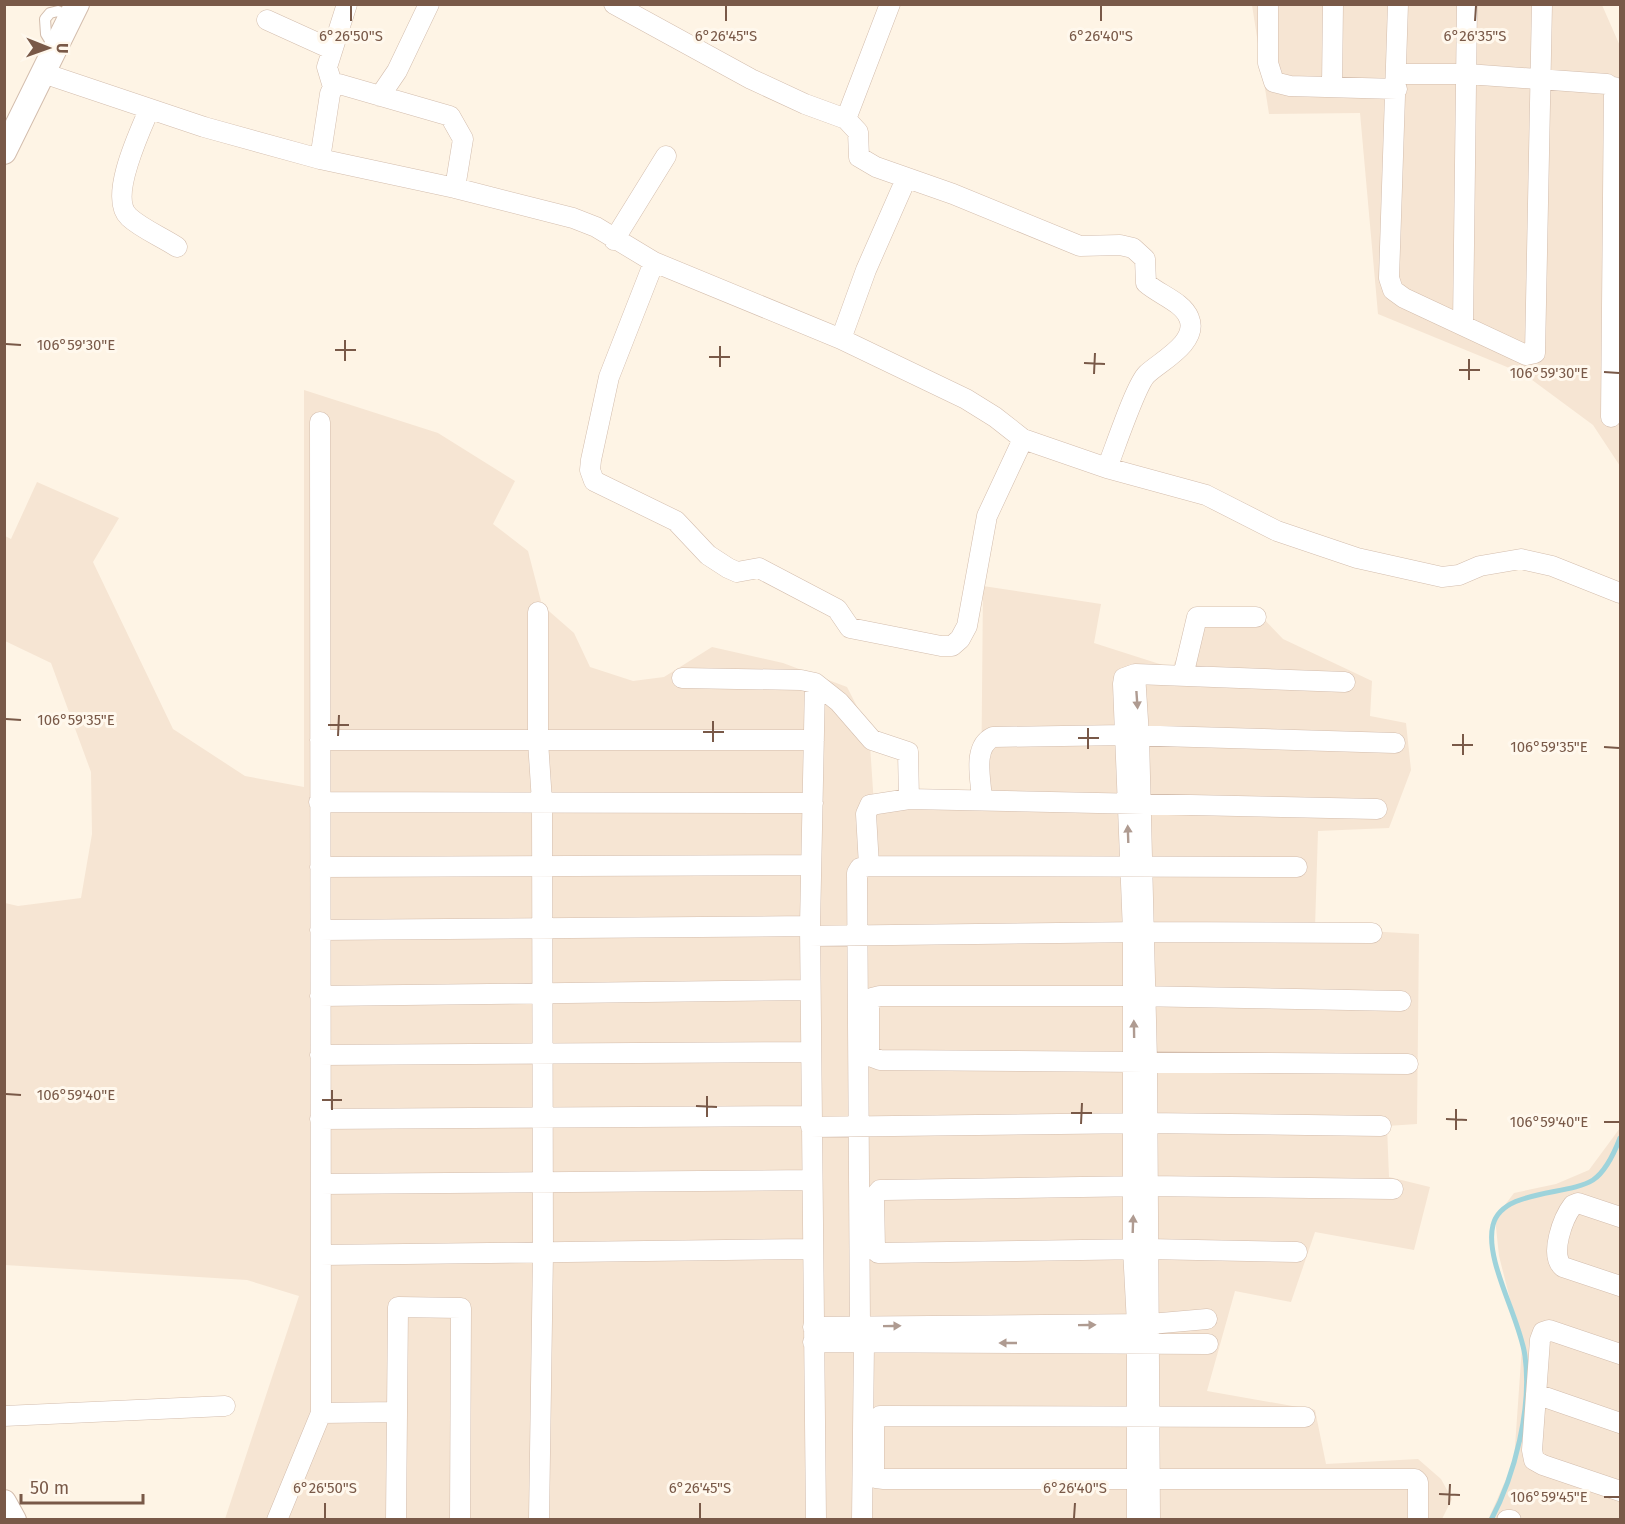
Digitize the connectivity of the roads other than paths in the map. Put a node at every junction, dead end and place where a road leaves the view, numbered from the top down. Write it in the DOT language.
graph roads {
  1 [pos="347,4"];
  2 [pos="429,4"];
  3 [pos="614,4"];
  4 [pos="890,4"];
  5 [pos="1268,4"];
  6 [pos="1333,4"];
  7 [pos="1398,4"];
  8 [pos="1467,4"];
  9 [pos="1542,4"];
  10 [pos="74,11"];
  11 [pos="267,20"];
  12 [pos="331,49"];
  13 [pos="43,73"];
  14 [pos="1467,74"];
  15 [pos="1542,79"];
  16 [pos="1397,81"];
  17 [pos="1332,86"];
  18 [pos="333,87"];
  19 [pos="1617,91"];
  20 [pos="380,96"];
  21 [pos="149,110"];
  22 [pos="846,119"];
  23 [pos="4,152"];
  24 [pos="666,156"];
  25 [pos="320,159"];
  26 [pos="906,179"];
  27 [pos="455,188"];
  28 [pos="614,240"];
  29 [pos="177,247"];
  30 [pos="1617,260"];
  31 [pos="654,262"];
  32 [pos="1464,325"];
  33 [pos="841,339"];
  34 [pos="1611,417"];
  35 [pos="320,422"];
  36 [pos="1023,440"];
  37 [pos="1107,468"];
  38 [pos="1620,593"];
  39 [pos="538,612"];
  40 [pos="1256,617"];
  41 [pos="1183,676"];
  42 [pos="682,678"];
  43 [pos="815,682"];
  44 [pos="1345,682"];
  45 [pos="1132,736"];
  46 [pos="320,740"];
  47 [pos="814,740"];
  48 [pos="538,741"];
  49 [pos="1395,743"];
  50 [pos="909,799"];
  51 [pos="982,800"];
  52 [pos="320,802"];
  53 [pos="542,802"];
  54 [pos="1134,802"];
  55 [pos="813,803"];
  56 [pos="1377,809"];
  57 [pos="812,865"];
  58 [pos="542,866"];
  59 [pos="869,866"];
  60 [pos="320,867"];
  61 [pos="1297,867"];
  62 [pos="1135,869"];
  63 [pos="542,928"];
  64 [pos="320,930"];
  65 [pos="810,931"];
  66 [pos="1138,932"];
  67 [pos="1372,933"];
  68 [pos="857,935"];
  69 [pos="810,990"];
  70 [pos="542,993"];
  71 [pos="320,996"];
  72 [pos="1139,996"];
  73 [pos="1401,1000"];
  74 [pos="811,1052"];
  75 [pos="543,1054"];
  76 [pos="320,1055"];
  77 [pos="1141,1061"];
  78 [pos="1408,1064"];
  79 [pos="543,1118"];
  80 [pos="320,1119"];
  81 [pos="811,1122"];
  82 [pos="1140,1124"];
  83 [pos="1381,1126"];
  84 [pos="858,1127"];
  85 [pos="812,1180"];
  86 [pos="543,1182"];
  87 [pos="321,1184"];
  88 [pos="1141,1186"];
  89 [pos="1393,1189"];
  90 [pos="1620,1217"];
  91 [pos="1140,1249"];
  92 [pos="812,1250"];
  93 [pos="1297,1252"];
  94 [pos="543,1253"];
  95 [pos="321,1256"];
  96 [pos="1620,1286"];
  97 [pos="1207,1319"];
  98 [pos="1143,1334"];
  99 [pos="813,1335"];
  100 [pos="862,1335"];
  101 [pos="1208,1344"];
  102 [pos="1620,1354"];
  103 [pos="1536,1394"];
  104 [pos="225,1406"];
  105 [pos="397,1412"];
  106 [pos="321,1413"];
  107 [pos="4,1416"];
  108 [pos="1143,1417"];
  109 [pos="1305,1417"];
  110 [pos="1620,1423"];
  111 [pos="1143,1479"];
  112 [pos="1620,1491"];
  113 [pos="4,1502"];
  114 [pos="14,1520"];
  115 [pos="277,1520"];
  116 [pos="396,1520"];
  117 [pos="460,1520"];
  118 [pos="539,1520"];
  119 [pos="816,1520"];
  120 [pos="862,1520"];
  121 [pos="1137,1520"];
  122 [pos="1150,1520"];
  123 [pos="1418,1520"];
  1 -- 12 [label="street"];
  2 -- 20 [label="street"];
  3 -- 22 [label="street"];
  4 -- 22 [label="street"];
  5 -- 17 [label="street"];
  6 -- 17 [label="street"];
  7 -- 16 [label="street"];
  8 -- 14 [label="street"];
  9 -- 15 [label="street"];
  10 -- 13 [label="street"];
  11 -- 12 [label="street"];
  12 -- 18 [label="street"];
  13 -- 21 [label="street"];
  13 -- 23 [label="street"];
  14 -- 15 [label="street"];
  14 -- 16 [label="street"];
  14 -- 32 [label="street"];
  15 -- 19 [label="street"];
  15 -- 32 [label="street"];
  16 -- 17 [label="street"];
  16 -- 32 [label="street"];
  18 -- 20 [label="street"];
  18 -- 25 [label="street"];
  19 -- 30 [label="street"];
  20 -- 27 [label="street"];
  21 -- 25 [label="street"];
  21 -- 29 [label="street"];
  22 -- 26 [label="street"];
  24 -- 28 [label="street"];
  25 -- 27 [label="street"];
  26 -- 33 [label="street"];
  26 -- 37 [label="street"];
  27 -- 28 [label="street"];
  28 -- 31 [label="street"];
  30 -- 34 [label="street"];
  31 -- 33 [label="street"];
  31 -- 36 [label="street"];
  33 -- 36 [label="street"];
  35 -- 46 [label="street"];
  36 -- 37 [label="street"];
  37 -- 38 [label="street"];
  39 -- 48 [label="street"];
  40 -- 41 [label="street"];
  41 -- 44 [label="street"];
  41 -- 45 [label="street"];
  42 -- 43 [label="street"];
  43 -- 47 [label="street"];
  43 -- 50 [label="street"];
  45 -- 49 [label="street"];
  45 -- 51 [label="street"];
  45 -- 54 [label="street"];
  46 -- 48 [label="street"];
  46 -- 52 [label="street"];
  47 -- 48 [label="street"];
  47 -- 55 [label="street"];
  48 -- 53 [label="street"];
  50 -- 51 [label="street"];
  50 -- 59 [label="street"];
  51 -- 54 [label="street"];
  52 -- 53 [label="street"];
  52 -- 60 [label="street"];
  53 -- 55 [label="street"];
  53 -- 58 [label="street"];
  54 -- 56 [label="street"];
  54 -- 62 [label="street"];
  55 -- 57 [label="street"];
  57 -- 58 [label="street"];
  57 -- 65 [label="street"];
  58 -- 60 [label="street"];
  58 -- 63 [label="street"];
  59 -- 62 [label="street"];
  59 -- 68 [label="street"];
  60 -- 64 [label="street"];
  61 -- 62 [label="street"];
  62 -- 66 [label="street"];
  63 -- 64 [label="street"];
  63 -- 65 [label="street"];
  63 -- 70 [label="street"];
  64 -- 71 [label="street"];
  65 -- 68 [label="street"];
  65 -- 69 [label="street"];
  66 -- 67 [label="street"];
  66 -- 68 [label="street"];
  66 -- 72 [label="street"];
  68 -- 84 [label="street"];
  69 -- 70 [label="street"];
  69 -- 74 [label="street"];
  70 -- 71 [label="street"];
  70 -- 75 [label="street"];
  71 -- 76 [label="street"];
  72 -- 73 [label="street"];
  72 -- 77 [label="street"];
  72 -- 77 [label="street"];
  74 -- 75 [label="street"];
  74 -- 81 [label="street"];
  75 -- 76 [label="street"];
  75 -- 79 [label="street"];
  76 -- 80 [label="street"];
  77 -- 78 [label="street"];
  77 -- 82 [label="street"];
  79 -- 80 [label="street"];
  79 -- 81 [label="street"];
  79 -- 86 [label="street"];
  80 -- 87 [label="street"];
  81 -- 84 [label="street"];
  81 -- 85 [label="street"];
  82 -- 83 [label="street"];
  82 -- 84 [label="street"];
  82 -- 88 [label="street"];
  84 -- 100 [label="street"];
  85 -- 86 [label="street"];
  85 -- 92 [label="street"];
  86 -- 87 [label="street"];
  86 -- 94 [label="street"];
  87 -- 95 [label="street"];
  88 -- 89 [label="street"];
  88 -- 91 [label="street"];
  88 -- 91 [label="street"];
  90 -- 96 [label="street"];
  91 -- 93 [label="street"];
  91 -- 98 [label="street"];
  92 -- 94 [label="street"];
  92 -- 99 [label="street"];
  94 -- 95 [label="street"];
  94 -- 118 [label="street"];
  95 -- 106 [label="street"];
  97 -- 98 [label="street"];
  98 -- 100 [label="street"];
  98 -- 101 [label="street"];
  98 -- 108 [label="street"];
  99 -- 100 [label="street"];
  99 -- 119 [label="street"];
  100 -- 120 [label="street"];
  102 -- 103 [label="street"];
  103 -- 110 [label="street"];
  103 -- 112 [label="street"];
  104 -- 107 [label="street"];
  105 -- 106 [label="street"];
  105 -- 116 [label="street"];
  105 -- 117 [label="street"];
  106 -- 115 [label="street"];
  108 -- 109 [label="street"];
  108 -- 111 [label="street"];
  108 -- 111 [label="street"];
  111 -- 121 [label="street"];
  111 -- 122 [label="street"];
  111 -- 123 [label="street"];
  113 -- 114 [label="street"];
}
